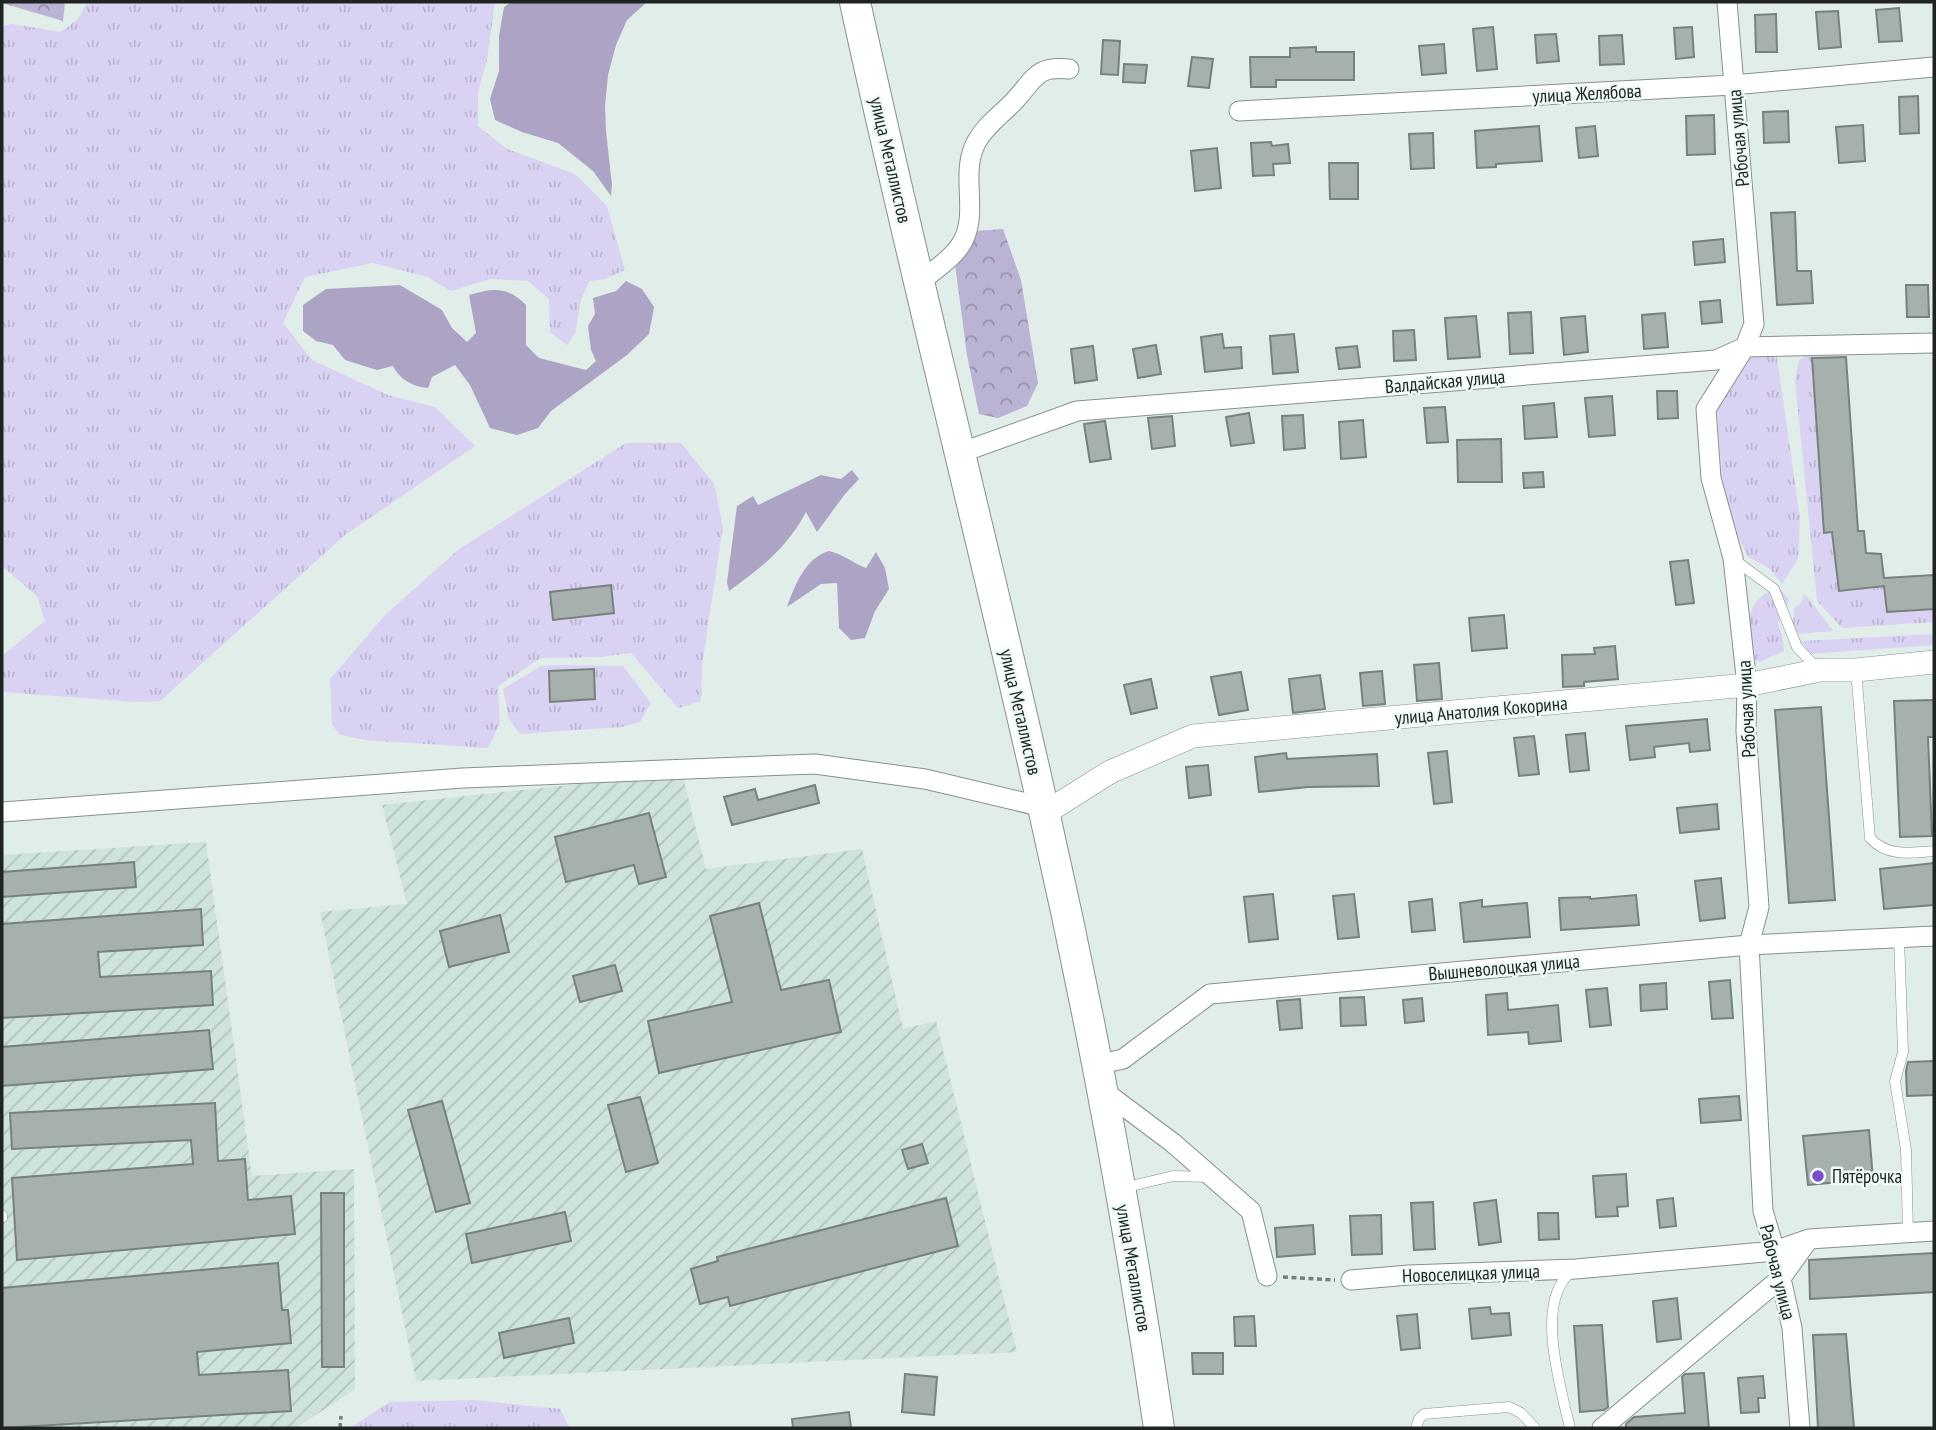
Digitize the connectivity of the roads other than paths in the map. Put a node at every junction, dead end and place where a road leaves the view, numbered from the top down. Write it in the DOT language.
graph roads {
  1 [pos="855,2"];
  2 [pos="1727,2"];
  3 [pos="1934,67"];
  4 [pos="1069,69"];
  5 [pos="1733,85"];
  6 [pos="1239,111"];
  7 [pos="920,282"];
  8 [pos="1934,343"];
  9 [pos="1745,347"];
  10 [pos="960,453"];
  11 [pos="1733,558"];
  12 [pos="1934,662"];
  13 [pos="1820,670"];
  14 [pos="1856,670"];
  15 [pos="1747,685"];
  16 [pos="1044,810"];
  17 [pos="2,812"];
  18 [pos="1934,850"];
  19 [pos="1934,936"];
  20 [pos="1899,937"];
  21 [pos="1749,945"];
  22 [pos="1098,1077"];
  23 [pos="1212,1177"];
  24 [pos="1119,1188"];
  25 [pos="1934,1231"];
  26 [pos="1908,1233"];
  27 [pos="1809,1239"];
  28 [pos="1774,1251"];
  29 [pos="1576,1269"];
  30 [pos="1267,1276"];
  31 [pos="1781,1278"];
  32 [pos="1351,1280"];
  33 [pos="1159,1428"];
  34 [pos="1416,1428"];
  35 [pos="1535,1428"];
  36 [pos="1570,1428"];
  37 [pos="1602,1428"];
  38 [pos="1800,1428"];
  1 -- 7 [label="main road, улица Металлистов"];
  2 -- 5 [label="street, Рабочая улица"];
  3 -- 5 [label="street, улица Желябова"];
  4 -- 7 [label="street"];
  5 -- 6 [label="street, улица Желябова"];
  5 -- 9 [label="street, Рабочая улица"];
  7 -- 10 [label="main road, улица Металлистов"];
  8 -- 9 [label="street, Валдайская улица"];
  9 -- 10 [label="street, Валдайская улица"];
  9 -- 11 [label="street, Рабочая улица"];
  10 -- 16 [label="main road, улица Металлистов"];
  11 -- 13 [label="lane"];
  11 -- 15 [label="street, Рабочая улица"];
  12 -- 14 [label="street, улица Анатолия Кокорина"];
  13 -- 14 [label="street, улица Анатолия Кокорина"];
  13 -- 15 [label="street, улица Анатолия Кокорина"];
  14 -- 18 [label="lane"];
  15 -- 16 [label="street, улица Анатолия Кокорина"];
  15 -- 21 [label="street, Рабочая улица"];
  16 -- 17 [label="street"];
  16 -- 22 [label="main road, улица Металлистов"];
  19 -- 20 [label="street, Вышневолоцкая улица"];
  20 -- 21 [label="street, Вышневолоцкая улица"];
  20 -- 26 [label="lane"];
  21 -- 22 [label="street, Вышневолоцкая улица"];
  21 -- 28 [label="street, Рабочая улица"];
  22 -- 23 [label="street"];
  22 -- 24 [label="main road, улица Металлистов"];
  23 -- 24 [label="lane"];
  23 -- 30 [label="street"];
  24 -- 33 [label="main road, улица Металлистов"];
  25 -- 26 [label="street, Новоселицкая улица"];
  26 -- 27 [label="street, Новоселицкая улица"];
  27 -- 28 [label="street, Новоселицкая улица"];
  27 -- 31 [label="street"];
  28 -- 29 [label="street, Новоселицкая улица"];
  28 -- 31 [label="street, Рабочая улица"];
  29 -- 32 [label="street, Новоселицкая улица"];
  29 -- 36 [label="lane"];
  31 -- 37 [label="street"];
  31 -- 38 [label="street, Рабочая улица"];
  34 -- 35 [label="lane"];
}
